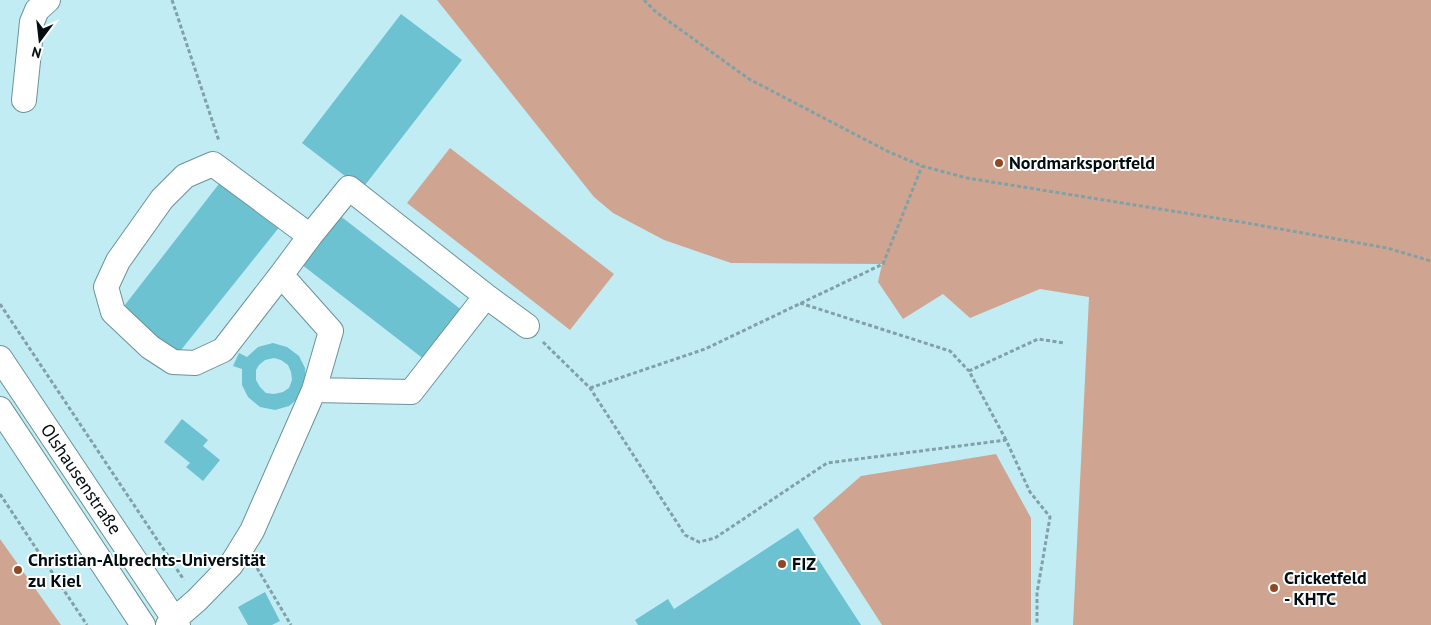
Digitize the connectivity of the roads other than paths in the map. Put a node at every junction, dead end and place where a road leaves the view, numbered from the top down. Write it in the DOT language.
graph roads {
  1 [pos="48,0"];
  2 [pos="24,100"];
  3 [pos="310,236"];
  4 [pos="281,275"];
  5 [pos="486,296"];
  6 [pos="527,326"];
  7 [pos="0,358"];
  8 [pos="314,390"];
  9 [pos="0,409"];
  10 [pos="174,623"];
  11 [pos="143,625"];
  1 -- 2 [label="street"];
  3 -- 4 [label="street"];
  3 -- 4 [label="street"];
  3 -- 5 [label="street"];
  4 -- 8 [label="street"];
  5 -- 6 [label="street"];
  5 -- 8 [label="street"];
  7 -- 10 [label="street, Olshausenstraße"];
  8 -- 10 [label="street"];
  9 -- 11 [label="street, Olshausenstraße"];
}
